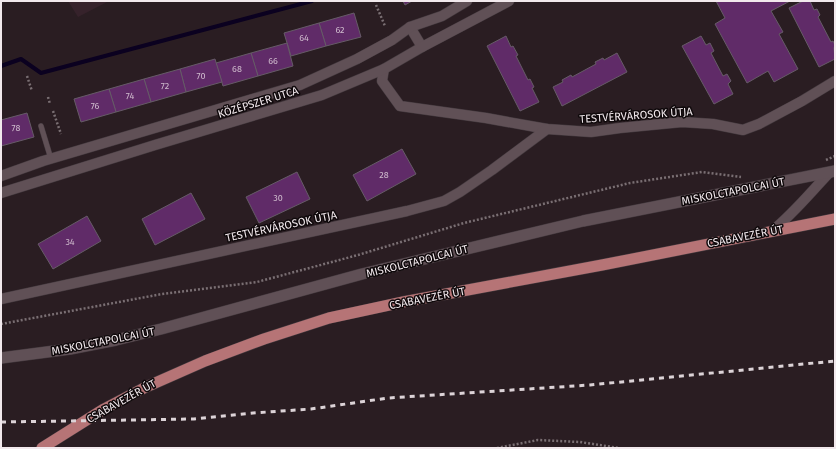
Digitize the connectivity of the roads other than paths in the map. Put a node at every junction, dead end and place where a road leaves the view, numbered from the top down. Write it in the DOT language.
graph roads {
  1 [pos="467,1"];
  2 [pos="509,1"];
  3 [pos="410,27"];
  4 [pos="422,47"];
  5 [pos="384,69"];
  6 [pos="835,81"];
  7 [pos="42,126"];
  8 [pos="547,129"];
  9 [pos="48,160"];
  10 [pos="832,172"];
  11 [pos="1,176"];
  12 [pos="51,178"];
  13 [pos="1,193"];
  14 [pos="800,206"];
  15 [pos="835,218"];
  16 [pos="795,226"];
  17 [pos="772,231"];
  18 [pos="1,299"];
  19 [pos="1,358"];
  20 [pos="42,448"];
  1 -- 3 [label="street, KÖZÉPSZER UTCA"];
  2 -- 4 [label="street, KÖZÉPSZER UTCA"];
  3 -- 4 [label="street"];
  3 -- 9 [label="street, KÖZÉPSZER UTCA"];
  4 -- 5 [label="street, KÖZÉPSZER UTCA"];
  5 -- 8 [label="street, TESTVÉRVÁROSOK ÚTJA"];
  5 -- 12 [label="street, KÖZÉPSZER UTCA"];
  6 -- 8 [label="street, TESTVÉRVÁROSOK ÚTJA"];
  7 -- 9 [label="lane"];
  8 -- 18 [label="street, TESTVÉRVÁROSOK ÚTJA"];
  9 -- 11 [label="street, KÖZÉPSZER UTCA"];
  9 -- 12 [label="street"];
  10 -- 14 [label="street"];
  10 -- 19 [label="street, MISKOLCTAPOLCAI ÚT"];
  12 -- 13 [label="street, KÖZÉPSZER UTCA"];
  14 -- 16 [label="street"];
  14 -- 17 [label="street"];
  15 -- 16 [label="main road, CSABAVEZÉR ÚT"];
  16 -- 17 [label="main road, CSABAVEZÉR ÚT"];
  17 -- 20 [label="main road, CSABAVEZÉR ÚT"];
}
